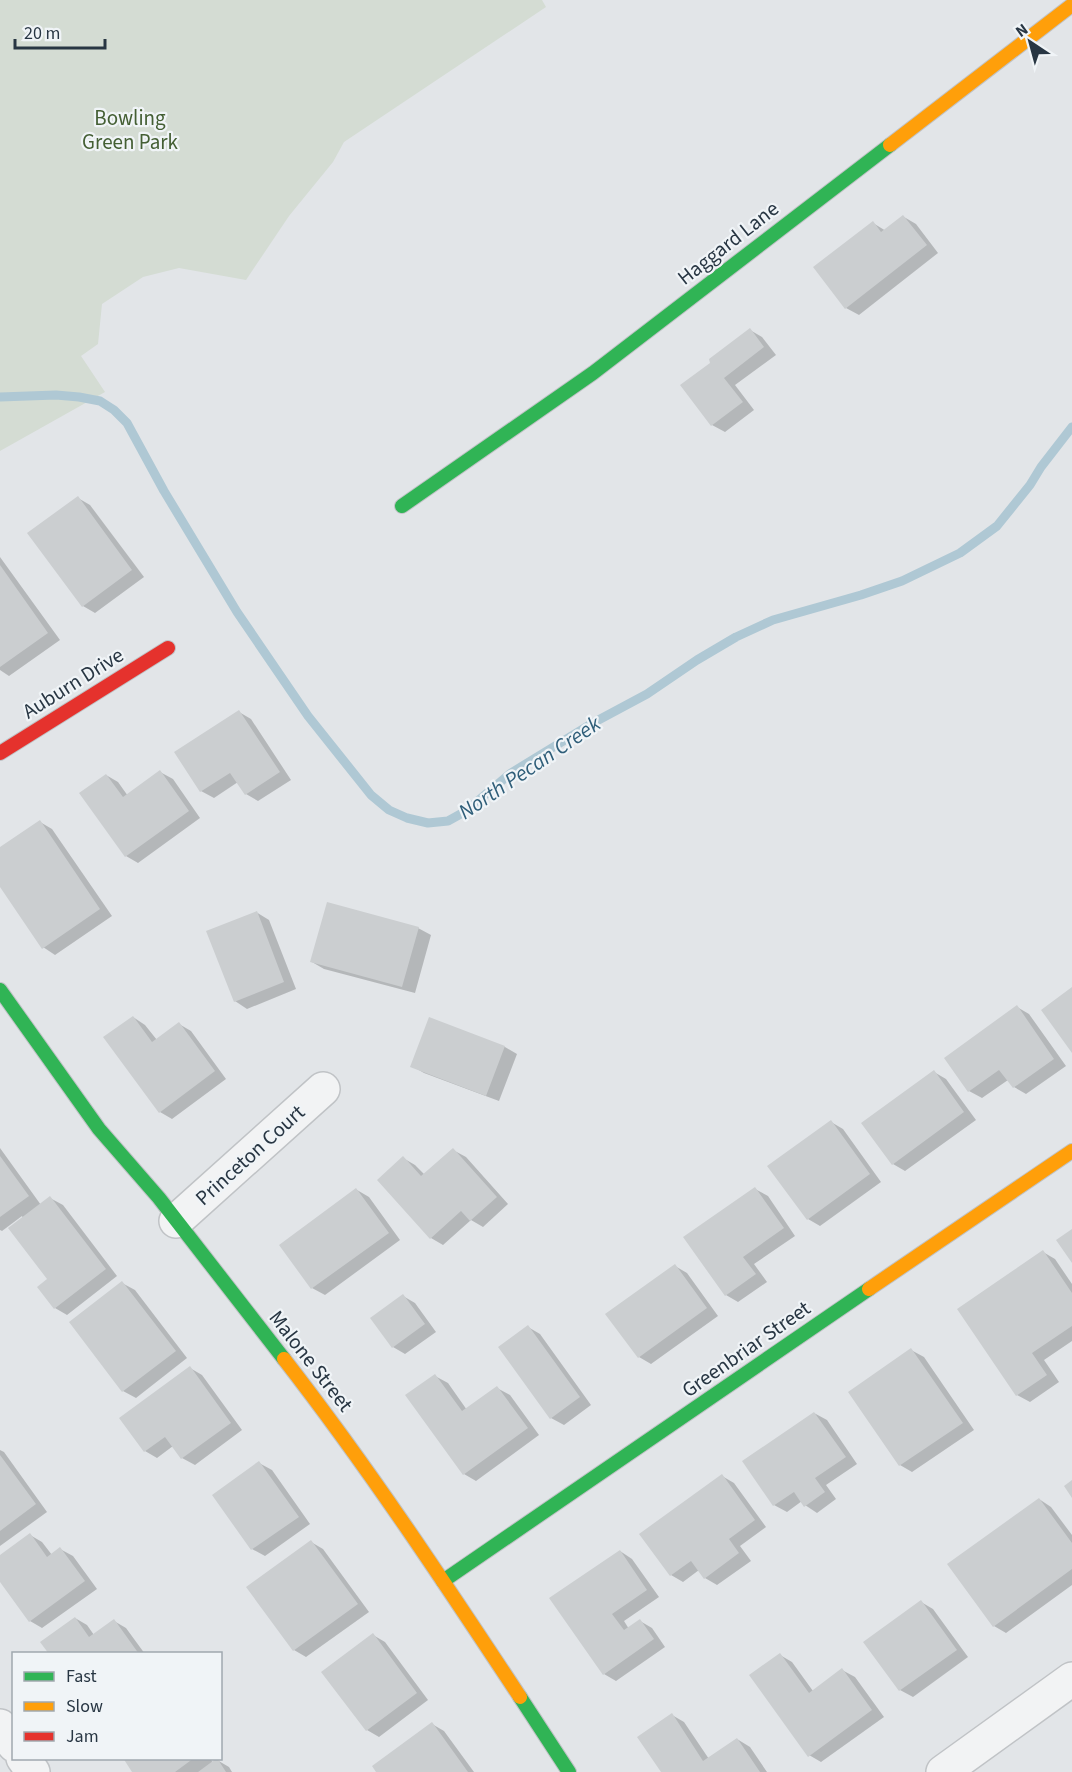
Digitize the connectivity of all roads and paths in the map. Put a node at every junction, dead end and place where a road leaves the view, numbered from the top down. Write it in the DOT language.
graph roads {
  1 [pos="1072,4"];
  2 [pos="402,506"];
  3 [pos="168,648"];
  4 [pos="0,753"];
  5 [pos="0,990"];
  6 [pos="323,1089"];
  7 [pos="1072,1151"];
  8 [pos="176,1221"];
  9 [pos="443,1581"];
  10 [pos="1072,1679"];
  11 [pos="0,1726"];
  12 [pos="12,1742"];
  13 [pos="569,1772"];
  14 [pos="944,1772"];
  1 -- 2 [label="street, Haggard Lane"];
  3 -- 4 [label="street, Auburn Drive"];
  5 -- 8 [label="street, Malone Street"];
  6 -- 8 [label="street, Princeton Court"];
  7 -- 9 [label="street, Greenbriar Street"];
  8 -- 9 [label="street, Malone Street"];
  9 -- 13 [label="street, Malone Street"];
  10 -- 14 [label="street"];
  11 -- 12 [label="street"];
}
